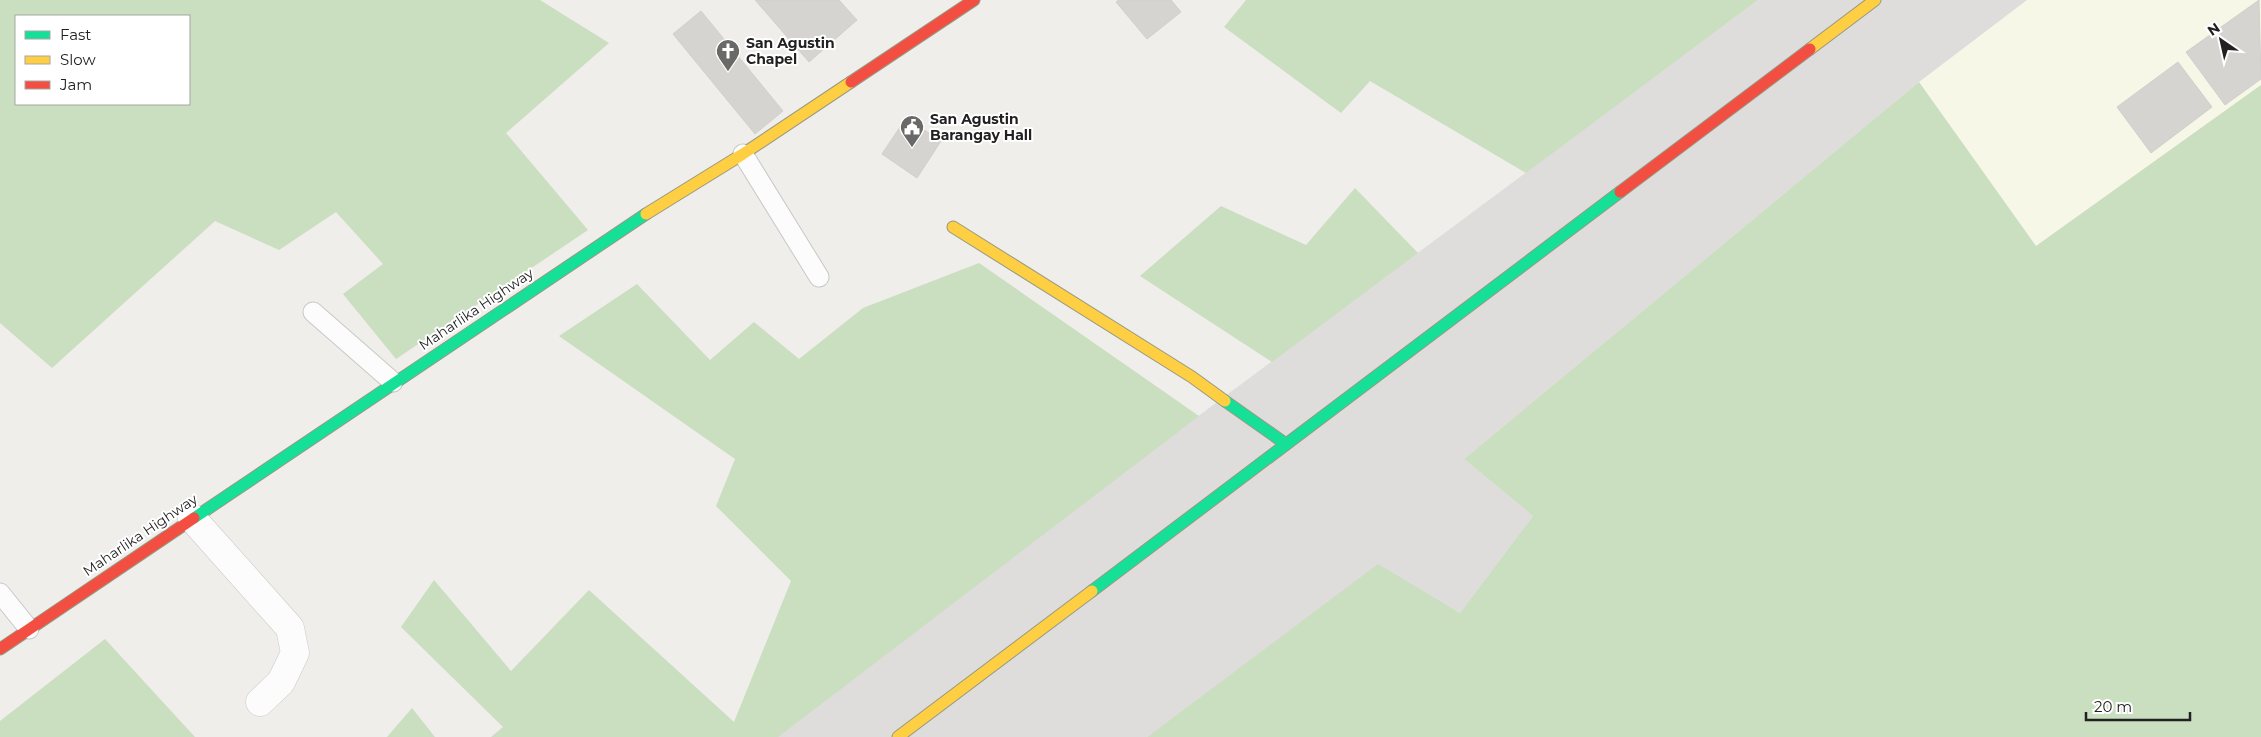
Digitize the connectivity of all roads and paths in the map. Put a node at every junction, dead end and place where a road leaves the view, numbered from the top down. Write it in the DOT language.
graph roads {
  1 [pos="974,0"];
  2 [pos="1875,0"];
  3 [pos="743,154"];
  4 [pos="953,227"];
  5 [pos="819,277"];
  6 [pos="313,312"];
  7 [pos="393,382"];
  8 [pos="1286,444"];
  9 [pos="192,518"];
  10 [pos="0,593"];
  11 [pos="29,629"];
  12 [pos="0,649"];
  13 [pos="260,702"];
  14 [pos="898,737"];
  1 -- 3 [label="street, Maharlika Highway"];
  2 -- 8 [label="street"];
  3 -- 5 [label="lane"];
  3 -- 7 [label="street, Maharlika Highway"];
  4 -- 8 [label="street"];
  6 -- 7 [label="lane"];
  7 -- 9 [label="street, Maharlika Highway"];
  8 -- 14 [label="street"];
  9 -- 11 [label="street, Maharlika Highway"];
  9 -- 13 [label="street"];
  10 -- 11 [label="lane"];
  11 -- 12 [label="street, Maharlika Highway"];
}
